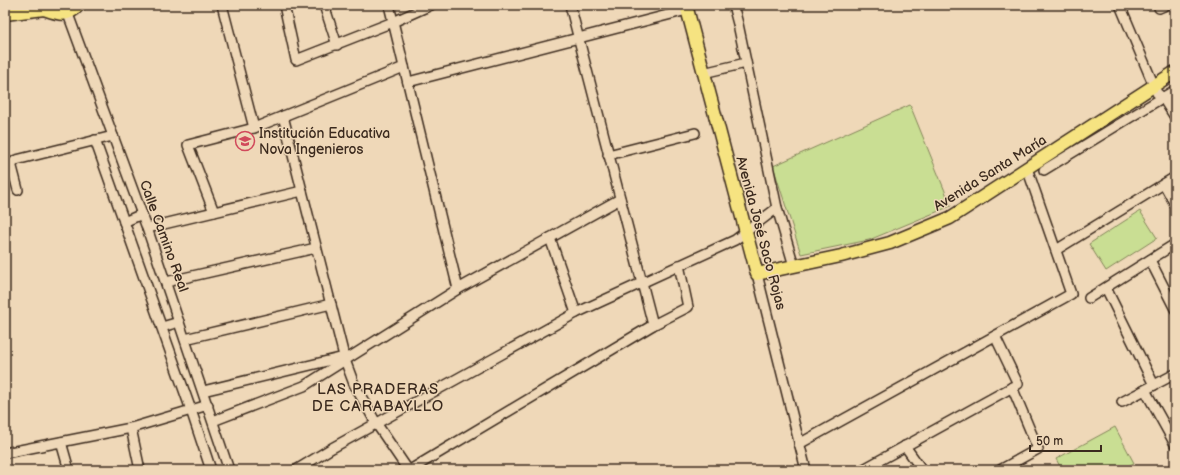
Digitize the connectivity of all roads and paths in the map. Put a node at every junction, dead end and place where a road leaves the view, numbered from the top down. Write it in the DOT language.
graph roads {
  1 [pos="79,5"];
  2 [pos="222,5"];
  3 [pos="284,5"];
  4 [pos="324,5"];
  5 [pos="389,5"];
  6 [pos="431,5"];
  7 [pos="570,5"];
  8 [pos="732,5"];
  9 [pos="1120,5"];
  10 [pos="47,7"];
  11 [pos="686,8"];
  12 [pos="5,14"];
  13 [pos="68,14"];
  14 [pos="393,22"];
  15 [pos="578,39"];
  16 [pos="337,44"];
  17 [pos="746,63"];
  18 [pos="404,67"];
  19 [pos="1175,72"];
  20 [pos="703,73"];
  21 [pos="408,82"];
  22 [pos="1154,86"];
  23 [pos="1175,90"];
  24 [pos="1163,98"];
  25 [pos="282,116"];
  26 [pos="1175,117"];
  27 [pos="254,128"];
  28 [pos="695,133"];
  29 [pos="113,136"];
  30 [pos="95,140"];
  31 [pos="608,155"];
  32 [pos="1028,168"];
  33 [pos="1044,170"];
  34 [pos="1175,176"];
  35 [pos="1164,184"];
  36 [pos="18,190"];
  37 [pos="302,191"];
  38 [pos="620,199"];
  39 [pos="1175,204"];
  40 [pos="777,208"];
  41 [pos="214,212"];
  42 [pos="142,214"];
  43 [pos="124,222"];
  44 [pos="147,228"];
  45 [pos="746,230"];
  46 [pos="550,238"];
  47 [pos="1175,244"];
  48 [pos="316,248"];
  49 [pos="1056,250"];
  50 [pos="1150,260"];
  51 [pos="679,265"];
  52 [pos="794,266"];
  53 [pos="757,274"];
  54 [pos="166,282"];
  55 [pos="641,282"];
  56 [pos="1106,288"];
  57 [pos="458,289"];
  58 [pos="1089,298"];
  59 [pos="331,304"];
  60 [pos="1175,309"];
  61 [pos="576,313"];
  62 [pos="179,322"];
  63 [pos="653,325"];
  64 [pos="162,328"];
  65 [pos="995,336"];
  66 [pos="185,339"];
  67 [pos="345,358"];
  68 [pos="1175,374"];
  69 [pos="1154,385"];
  70 [pos="1012,387"];
  71 [pos="1145,390"];
  72 [pos="203,391"];
  73 [pos="1122,402"];
  74 [pos="208,405"];
  75 [pos="191,410"];
  76 [pos="213,421"];
  77 [pos="376,423"];
  78 [pos="131,428"];
  79 [pos="61,442"];
  80 [pos="799,444"];
  81 [pos="1175,444"];
  82 [pos="905,446"];
  83 [pos="5,453"];
  84 [pos="69,470"];
  85 [pos="140,470"];
  86 [pos="211,470"];
  87 [pos="229,470"];
  88 [pos="296,470"];
  89 [pos="409,470"];
  90 [pos="806,470"];
  91 [pos="862,470"];
  92 [pos="922,470"];
  93 [pos="1000,470"];
  1 -- 13 [label="main road"];
  2 -- 27 [label="street"];
  3 -- 16 [label="street"];
  4 -- 16 [label="street"];
  5 -- 14 [label="street"];
  6 -- 14 [label="street"];
  7 -- 15 [label="street"];
  8 -- 17 [label="street"];
  9 -- 22 [label="street"];
  10 -- 12 [label="main road"];
  10 -- 13 [label="main road"];
  11 -- 15 [label="street"];
  11 -- 20 [label="main road, Avenida José Saco Rojas"];
  13 -- 29 [label="street, Calle Camino Real"];
  14 -- 16 [label="street"];
  14 -- 18 [label="street"];
  15 -- 21 [label="street"];
  15 -- 31 [label="street"];
  17 -- 20 [label="street"];
  17 -- 40 [label="street"];
  18 -- 21 [label="street"];
  18 -- 25 [label="street"];
  19 -- 22 [label="main road, Avenida Santa María"];
  20 -- 45 [label="main road, Avenida José Saco Rojas"];
  21 -- 57 [label="street"];
  22 -- 24 [label="street"];
  22 -- 32 [label="main road, Avenida Santa María"];
  23 -- 24 [label="street"];
  24 -- 26 [label="street"];
  24 -- 33 [label="street"];
  25 -- 27 [label="street"];
  25 -- 37 [label="street"];
  27 -- 41 [label="street"];
  28 -- 31 [label="street"];
  29 -- 30 [label="street"];
  29 -- 42 [label="street, Calle Camino Real"];
  30 -- 36 [label="street"];
  30 -- 43 [label="street"];
  31 -- 38 [label="street"];
  32 -- 49 [label="street"];
  32 -- 52 [label="main road, Avenida Santa María"];
  34 -- 35 [label="street"];
  35 -- 39 [label="street"];
  35 -- 49 [label="street"];
  37 -- 41 [label="street"];
  37 -- 48 [label="street"];
  38 -- 46 [label="street"];
  38 -- 55 [label="street"];
  40 -- 45 [label="street"];
  40 -- 52 [label="street"];
  41 -- 44 [label="street"];
  42 -- 43 [label="street"];
  42 -- 44 [label="street, Calle Camino Real"];
  43 -- 64 [label="street"];
  44 -- 54 [label="street, Calle Camino Real"];
  45 -- 51 [label="street"];
  45 -- 53 [label="main road, Avenida José Saco Rojas"];
  46 -- 57 [label="street"];
  46 -- 61 [label="street"];
  47 -- 50 [label="street"];
  48 -- 54 [label="street"];
  48 -- 59 [label="street"];
  49 -- 65 [label="street"];
  50 -- 56 [label="street"];
  50 -- 60 [label="street"];
  51 -- 55 [label="street"];
  51 -- 63 [label="street"];
  52 -- 53 [label="main road, Avenida Santa María"];
  53 -- 80 [label="street, Avenida José Saco Rojas"];
  54 -- 62 [label="street, Calle Camino Real"];
  55 -- 61 [label="street"];
  55 -- 63 [label="street"];
  56 -- 58 [label="street"];
  56 -- 69 [label="street"];
  57 -- 67 [label="street"];
  59 -- 66 [label="street"];
  59 -- 67 [label="street"];
  61 -- 77 [label="street"];
  62 -- 64 [label="street"];
  62 -- 66 [label="street, Calle Camino Real"];
  63 -- 89 [label="street"];
  64 -- 75 [label="street"];
  65 -- 70 [label="street"];
  65 -- 80 [label="street"];
  66 -- 72 [label="street, Calle Camino Real"];
  67 -- 72 [label="street"];
  67 -- 76 [label="street"];
  67 -- 77 [label="street"];
  68 -- 69 [label="street"];
  69 -- 71 [label="street"];
  70 -- 82 [label="street"];
  70 -- 93 [label="street"];
  71 -- 73 [label="street"];
  71 -- 81 [label="street"];
  72 -- 74 [label="street, Calle Camino Real"];
  74 -- 75 [label="street"];
  74 -- 76 [label="street, Calle Camino Real"];
  75 -- 78 [label="street"];
  75 -- 86 [label="street"];
  76 -- 87 [label="street, Calle Camino Real"];
  77 -- 88 [label="street"];
  77 -- 89 [label="street"];
  78 -- 79 [label="street"];
  78 -- 85 [label="street"];
  79 -- 83 [label="street"];
  79 -- 84 [label="street"];
  80 -- 90 [label="street, Avenida José Saco Rojas"];
  82 -- 91 [label="street"];
  82 -- 92 [label="street"];
}
